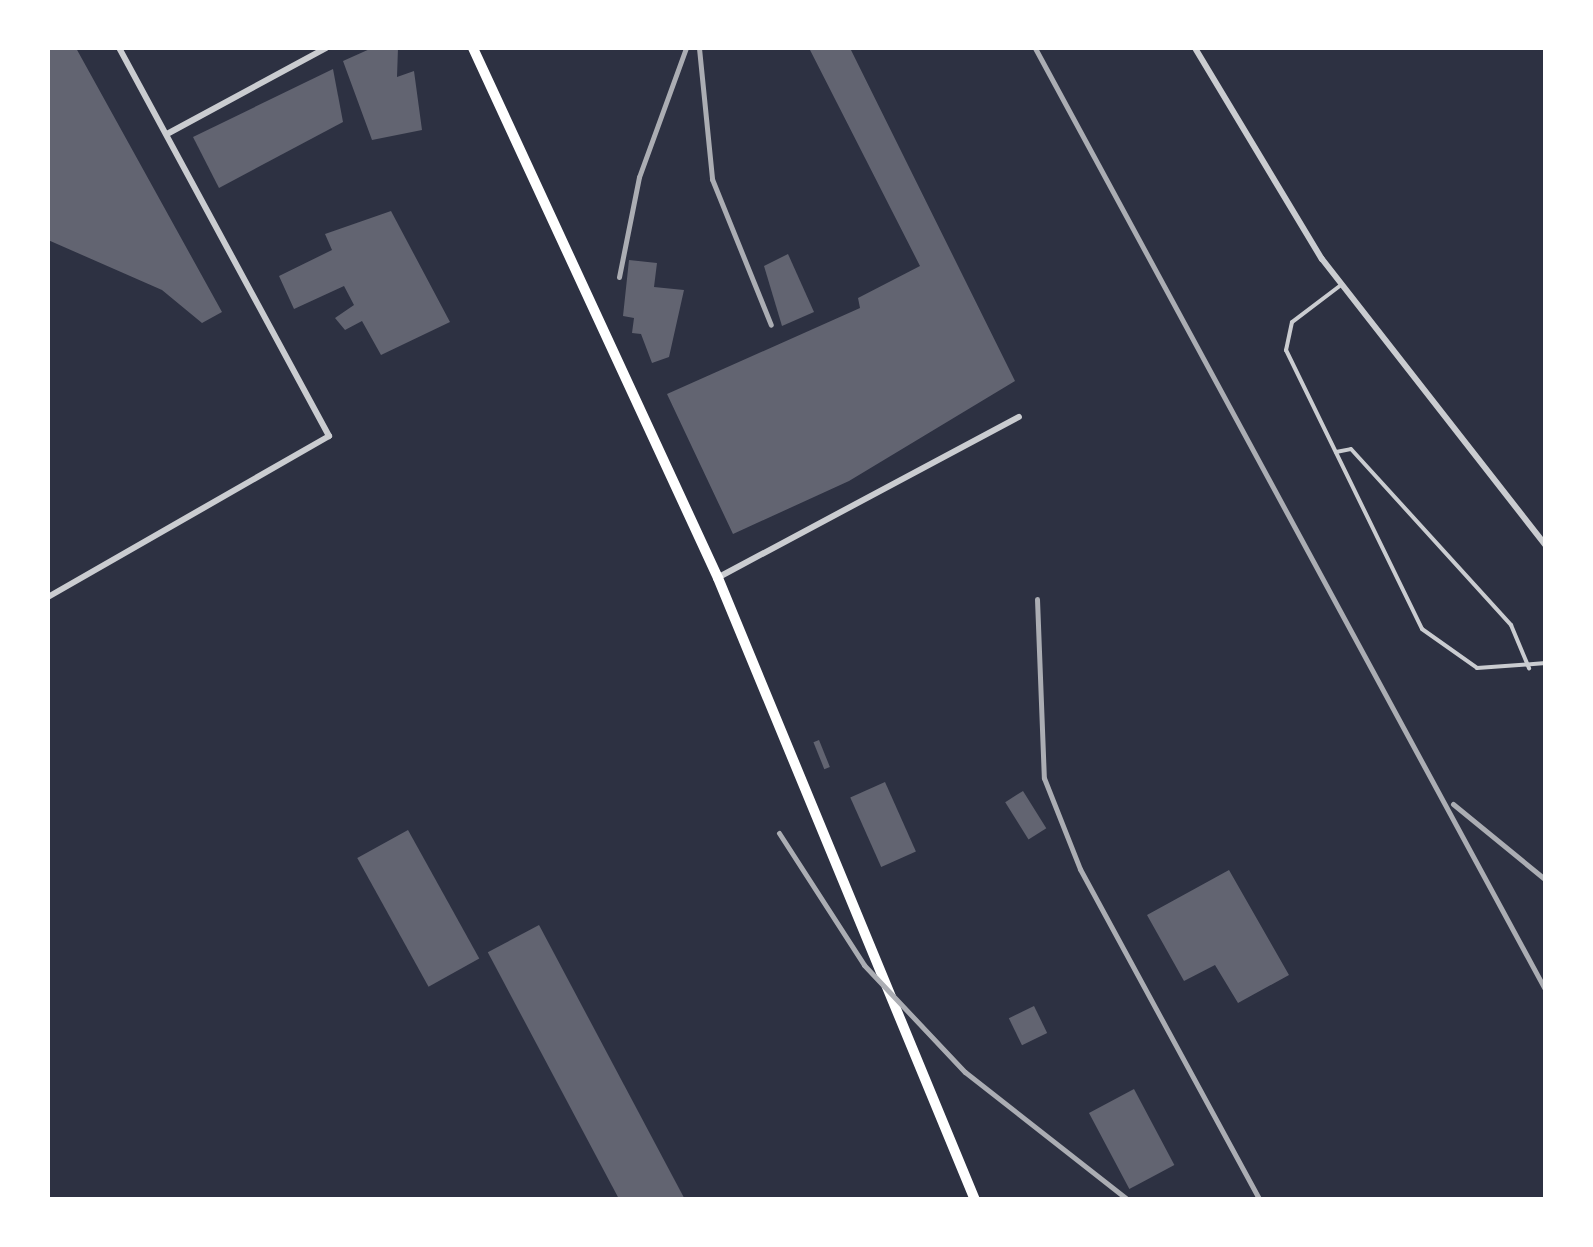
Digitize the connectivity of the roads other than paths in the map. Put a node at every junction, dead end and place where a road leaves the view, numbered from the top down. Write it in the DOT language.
graph roads {
  1 [pos="119,48"];
  2 [pos="326,48"];
  3 [pos="473,48"];
  4 [pos="1194,48"];
  5 [pos="167,134"];
  6 [pos="1341,285"];
  7 [pos="1019,417"];
  8 [pos="1334,452"];
  9 [pos="1546,546"];
  10 [pos="718,578"];
  11 [pos="48,597"];
  12 [pos="1546,663"];
  13 [pos="1528,668"];
  14 [pos="975,1200"];
  1 -- 5 [label="street"];
  2 -- 5 [label="street"];
  3 -- 10 [label="main road"];
  4 -- 6 [label="street"];
  5 -- 11 [label="street"];
  6 -- 8 [label="lane"];
  6 -- 9 [label="street"];
  7 -- 10 [label="street"];
  8 -- 13 [label="lane"];
  8 -- 13 [label="lane"];
  10 -- 14 [label="main road"];
  12 -- 13 [label="lane"];
}
